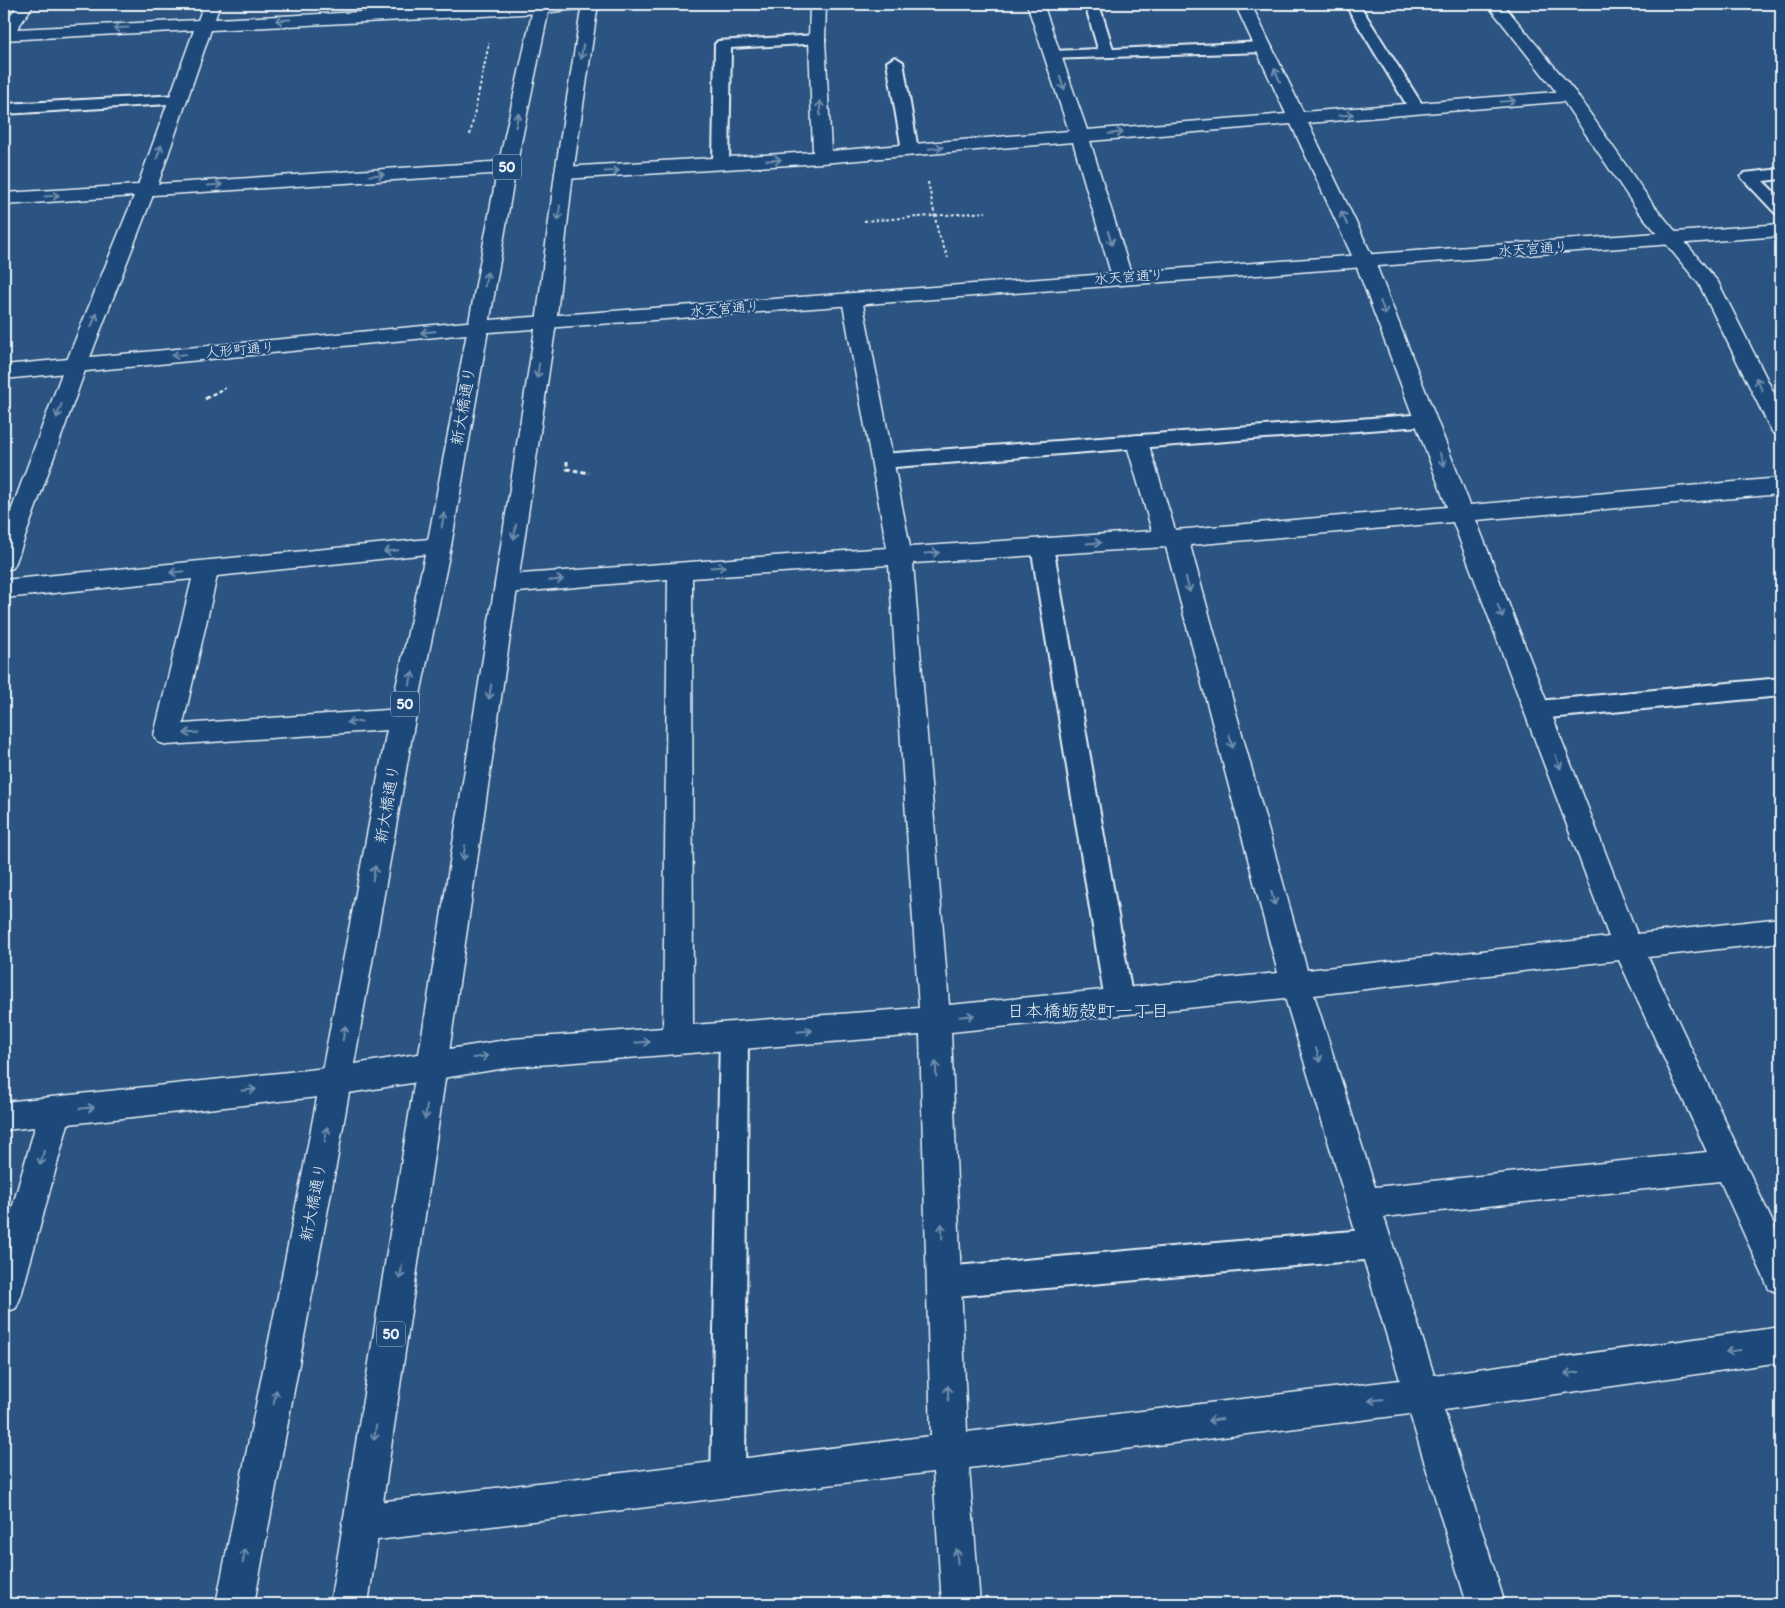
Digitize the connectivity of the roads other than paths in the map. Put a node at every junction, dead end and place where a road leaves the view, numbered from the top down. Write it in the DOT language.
graph roads {
  1 [pos="26,4"];
  2 [pos="212,4"];
  3 [pos="578,4"];
  4 [pos="590,4"];
  5 [pos="818,4"];
  6 [pos="1035,4"];
  7 [pos="1092,4"];
  8 [pos="1243,4"];
  9 [pos="1352,4"];
  10 [pos="1495,4"];
  11 [pos="542,6"];
  12 [pos="205,24"];
  13 [pos="4,35"];
  14 [pos="817,40"];
  15 [pos="1264,47"];
  16 [pos="1107,53"];
  17 [pos="1052,56"];
  18 [pos="895,62"];
  19 [pos="1569,96"];
  20 [pos="179,100"];
  21 [pos="4,109"];
  22 [pos="1417,109"];
  23 [pos="1298,119"];
  24 [pos="1080,136"];
  25 [pos="910,150"];
  26 [pos="822,157"];
  27 [pos="721,163"];
  28 [pos="507,167"];
  29 [pos="564,173"];
  30 [pos="1781,174"];
  31 [pos="146,190"];
  32 [pos="4,199"];
  33 [pos="1781,209"];
  34 [pos="1781,230"];
  35 [pos="1672,239"];
  36 [pos="1365,262"];
  37 [pos="1122,277"];
  38 [pos="852,299"];
  39 [pos="546,323"];
  40 [pos="477,327"];
  41 [pos="76,365"];
  42 [pos="4,372"];
  43 [pos="1426,420"];
  44 [pos="1781,428"];
  45 [pos="1137,442"];
  46 [pos="882,461"];
  47 [pos="1781,486"];
  48 [pos="1462,513"];
  49 [pos="1171,538"];
  50 [pos="439,546"];
  51 [pos="1042,546"];
  52 [pos="900,556"];
  53 [pos="4,562"];
  54 [pos="206,570"];
  55 [pos="680,570"];
  56 [pos="507,584"];
  57 [pos="4,589"];
  58 [pos="1781,687"];
  59 [pos="1538,710"];
  60 [pos="402,719"];
  61 [pos="1781,930"];
  62 [pos="1628,947"];
  63 [pos="1296,984"];
  64 [pos="1119,1001"];
  65 [pos="935,1020"];
  66 [pos="734,1037"];
  67 [pos="678,1039"];
  68 [pos="433,1064"];
  69 [pos="336,1081"];
  70 [pos="56,1111"];
  71 [pos="4,1116"];
  72 [pos="1729,1165"];
  73 [pos="1363,1204"];
  74 [pos="1375,1244"];
  75 [pos="1781,1277"];
  76 [pos="944,1282"];
  77 [pos="4,1296"];
  78 [pos="1781,1344"];
  79 [pos="1422,1394"];
  80 [pos="950,1454"];
  81 [pos="728,1480"];
  82 [pos="361,1524"];
  83 [pos="235,1604"];
  84 [pos="349,1604"];
  85 [pos="961,1604"];
  86 [pos="1486,1604"];
  1 -- 13 [label="street"];
  2 -- 12 [label="street"];
  3 -- 11 [label="street"];
  4 -- 29 [label="street, 50, one-way"];
  5 -- 14 [label="street"];
  6 -- 17 [label="street"];
  7 -- 16 [label="lane"];
  8 -- 15 [label="street"];
  9 -- 22 [label="lane"];
  10 -- 19 [label="street"];
  11 -- 12 [label="street, one-way"];
  28 -- 11 [label="street, 新大橋通り / 50, one-way"];
  12 -- 13 [label="street, one-way"];
  12 -- 20 [label="street"];
  26 -- 14 [label="street, one-way"];
  14 -- 27 [label="lane"];
  15 -- 16 [label="lane"];
  23 -- 15 [label="street, one-way"];
  16 -- 17 [label="lane"];
  17 -- 24 [label="street, one-way"];
  18 -- 25 [label="lane"];
  22 -- 19 [label="street, one-way"];
  19 -- 35 [label="street"];
  20 -- 21 [label="lane"];
  31 -- 20 [label="street, one-way"];
  23 -- 22 [label="street, one-way"];
  24 -- 23 [label="street, one-way"];
  36 -- 23 [label="street, one-way"];
  25 -- 24 [label="street, one-way"];
  24 -- 37 [label="street, one-way"];
  25 -- 26 [label="street"];
  27 -- 26 [label="street, one-way"];
  29 -- 27 [label="street, one-way"];
  31 -- 28 [label="street, one-way"];
  40 -- 28 [label="street, 新大橋通り / 50, one-way"];
  29 -- 39 [label="street, 50, one-way"];
  30 -- 33 [label="lane"];
  32 -- 31 [label="street, one-way"];
  41 -- 31 [label="street, one-way"];
  34 -- 35 [label="street, 水天宮通り"];
  35 -- 36 [label="street, 水天宮通り"];
  44 -- 35 [label="street, one-way"];
  36 -- 37 [label="street, 水天宮通り"];
  36 -- 43 [label="street, one-way"];
  37 -- 38 [label="street, 水天宮通り"];
  38 -- 39 [label="street, 水天宮通り"];
  38 -- 46 [label="street"];
  39 -- 40 [label="street, 水天宮通り"];
  39 -- 56 [label="street, 50, one-way"];
  40 -- 41 [label="street, 人形町通り, one-way"];
  50 -- 40 [label="street, 新大橋通り / 50, one-way"];
  41 -- 42 [label="street, 人形町通り"];
  41 -- 53 [label="street, one-way"];
  43 -- 45 [label="lane"];
  43 -- 48 [label="street, one-way"];
  45 -- 46 [label="lane"];
  45 -- 49 [label="street"];
  46 -- 52 [label="street"];
  47 -- 48 [label="street"];
  48 -- 49 [label="street"];
  48 -- 59 [label="street, one-way"];
  51 -- 49 [label="street, one-way"];
  49 -- 63 [label="street, one-way"];
  50 -- 54 [label="street, one-way"];
  60 -- 50 [label="street, 新大橋通り / 50, one-way"];
  52 -- 51 [label="street, one-way"];
  51 -- 64 [label="lane"];
  55 -- 52 [label="street, one-way"];
  52 -- 65 [label="street"];
  54 -- 57 [label="street, one-way"];
  60 -- 54 [label="street, one-way"];
  56 -- 55 [label="street, one-way"];
  55 -- 67 [label="street"];
  56 -- 68 [label="street, 50, one-way"];
  58 -- 59 [label="lane"];
  59 -- 62 [label="street, one-way"];
  69 -- 60 [label="street, 新大橋通り / 50, one-way"];
  61 -- 62 [label="street"];
  62 -- 63 [label="street"];
  62 -- 72 [label="street"];
  63 -- 64 [label="street"];
  63 -- 73 [label="street, one-way"];
  65 -- 64 [label="street, one-way"];
  66 -- 65 [label="street, one-way"];
  76 -- 65 [label="street, one-way"];
  66 -- 67 [label="street"];
  66 -- 81 [label="lane"];
  68 -- 67 [label="street, one-way"];
  68 -- 69 [label="street"];
  68 -- 82 [label="street, 50, one-way"];
  70 -- 69 [label="street, one-way"];
  83 -- 69 [label="street, 新大橋通り / 50, one-way"];
  70 -- 71 [label="street"];
  70 -- 77 [label="street, one-way"];
  72 -- 73 [label="street"];
  72 -- 75 [label="street"];
  73 -- 74 [label="street"];
  74 -- 76 [label="lane"];
  74 -- 79 [label="street"];
  80 -- 76 [label="street, one-way"];
  78 -- 79 [label="street, one-way"];
  79 -- 80 [label="street, one-way"];
  79 -- 86 [label="street"];
  80 -- 81 [label="street"];
  85 -- 80 [label="street, one-way"];
  81 -- 82 [label="street"];
  82 -- 84 [label="street, 50"];
}
